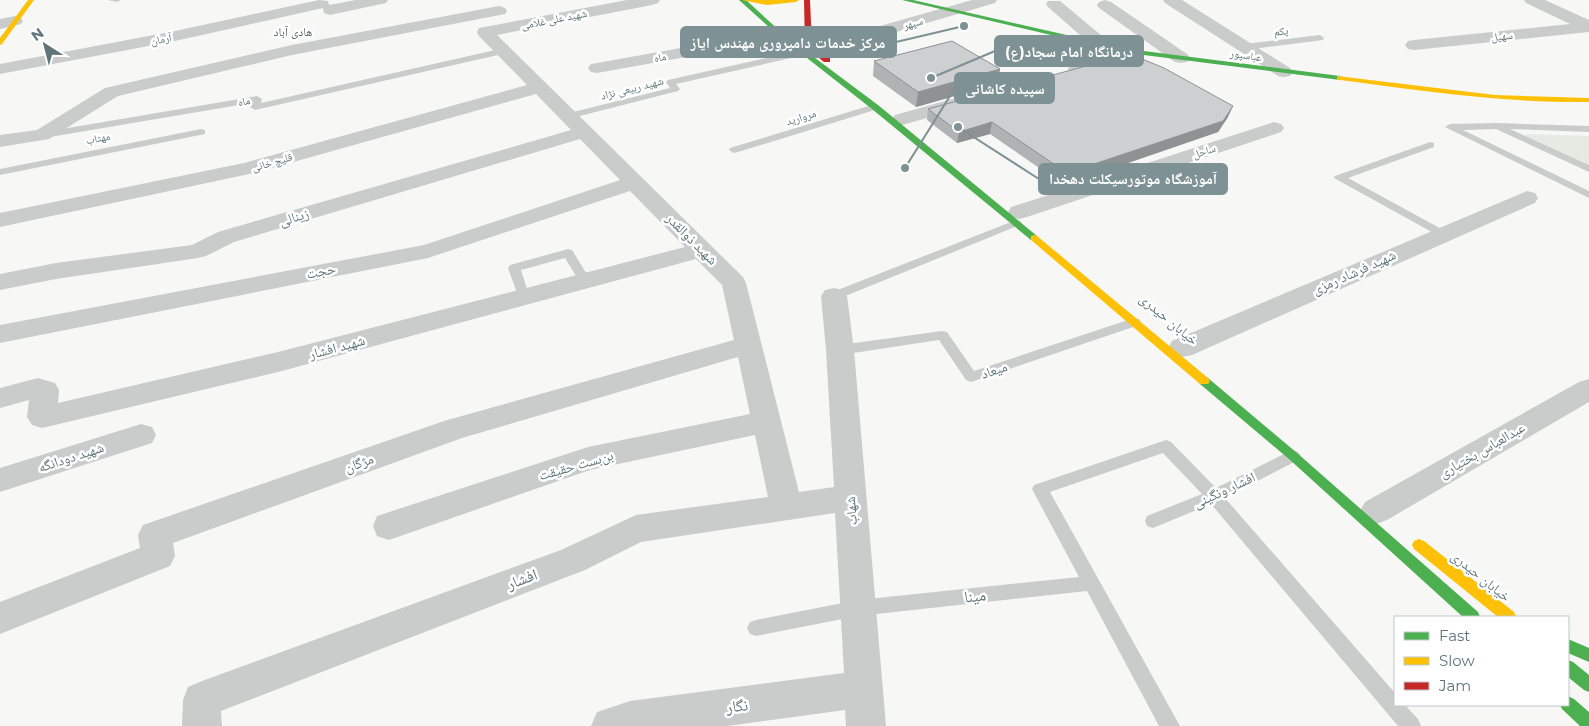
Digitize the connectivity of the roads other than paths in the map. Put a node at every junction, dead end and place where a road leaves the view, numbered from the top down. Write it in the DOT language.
graph roads {
  1 [pos="31,0"];
  2 [pos="112,0"];
  3 [pos="118,0"];
  4 [pos="380,0"];
  5 [pos="652,0"];
  6 [pos="744,0"];
  7 [pos="796,0"];
  8 [pos="807,0"];
  9 [pos="905,0"];
  10 [pos="989,0"];
  11 [pos="1171,0"];
  12 [pos="1532,0"];
  13 [pos="1054,4"];
  14 [pos="1105,5"];
  15 [pos="494,6"];
  16 [pos="954,12"];
  17 [pos="8,23"];
  18 [pos="1589,27"];
  19 [pos="485,32"];
  20 [pos="781,35"];
  21 [pos="1320,38"];
  22 [pos="0,43"];
  23 [pos="1414,45"];
  24 [pos="1102,46"];
  25 [pos="1244,47"];
  26 [pos="808,49"];
  27 [pos="504,51"];
  28 [pos="1128,51"];
  29 [pos="1181,58"];
  30 [pos="597,68"];
  31 [pos="0,69"];
  32 [pos="1284,72"];
  33 [pos="1061,74"];
  34 [pos="539,87"];
  35 [pos="977,98"];
  36 [pos="1589,100"];
  37 [pos="875,107"];
  38 [pos="568,116"];
  39 [pos="902,119"];
  40 [pos="1496,126"];
  41 [pos="1274,128"];
  42 [pos="1589,130"];
  43 [pos="202,132"];
  44 [pos="584,132"];
  45 [pos="42,135"];
  46 [pos="0,141"];
  47 [pos="1430,145"];
  48 [pos="734,150"];
  49 [pos="1589,169"];
  50 [pos="0,172"];
  51 [pos="635,182"];
  52 [pos="1589,195"];
  53 [pos="1527,198"];
  54 [pos="1018,217"];
  55 [pos="0,220"];
  56 [pos="1442,234"];
  57 [pos="702,250"];
  58 [pos="0,282"];
  59 [pos="834,296"];
  60 [pos="1134,322"];
  61 [pos="0,334"];
  62 [pos="749,345"];
  63 [pos="1182,348"];
  64 [pos="840,350"];
  65 [pos="1589,389"];
  66 [pos="0,398"];
  67 [pos="766,422"];
  68 [pos="141,435"];
  69 [pos="1293,456"];
  70 [pos="1330,474"];
  71 [pos="0,480"];
  72 [pos="1214,496"];
  73 [pos="850,498"];
  74 [pos="787,508"];
  75 [pos="1376,511"];
  76 [pos="1153,521"];
  77 [pos="389,526"];
  78 [pos="1407,536"];
  79 [pos="1092,583"];
  80 [pos="858,608"];
  81 [pos="1472,616"];
  82 [pos="1507,616"];
  83 [pos="0,618"];
  84 [pos="756,628"];
  85 [pos="1569,646"];
  86 [pos="1589,655"];
  87 [pos="1569,668"];
  88 [pos="1589,685"];
  89 [pos="864,689"];
  90 [pos="1569,705"];
  91 [pos="202,713"];
  92 [pos="1589,723"];
  93 [pos="611,726"];
  94 [pos="866,726"];
  95 [pos="1170,726"];
  96 [pos="1411,726"];
  1 -- 17 [label="street"];
  2 -- 3 [label="lane"];
  4 -- 31 [label="street, آرمان"];
  5 -- 19 [label="street, شهید علی غلامی"];
  6 -- 7 [label="street"];
  6 -- 20 [label="street"];
  8 -- 26 [label="street"];
  9 -- 16 [label="street, عباسپور"];
  10 -- 16 [label="street, سپهر"];
  11 -- 25 [label="street"];
  12 -- 18 [label="street"];
  13 -- 24 [label="street"];
  14 -- 29 [label="street"];
  15 -- 19 [label="street"];
  15 -- 45 [label="street"];
  16 -- 24 [label="street, عباسپور"];
  16 -- 26 [label="street, سپهر"];
  17 -- 22 [label="street"];
  18 -- 23 [label="street, سهیل"];
  19 -- 27 [label="street, شهید ذوالقدر"];
  20 -- 26 [label="street"];
  20 -- 30 [label="street, ماه"];
  21 -- 25 [label="lane, یکم"];
  24 -- 28 [label="street, عباسپور"];
  25 -- 32 [label="street"];
  26 -- 37 [label="street, خیابان حیدری"];
  26 -- 38 [label="lane, شهید ربیعی نژاد"];
  26 -- 39 [label="street, خیابان حیدری"];
  27 -- 34 [label="street, شهید ذوالقدر"];
  27 -- 45 [label="lane, ماه"];
  28 -- 29 [label="street, عباسپور"];
  28 -- 33 [label="street"];
  29 -- 32 [label="street, عباسپور"];
  32 -- 36 [label="street, عباسپور"];
  34 -- 38 [label="street, شهید ذوالقدر"];
  34 -- 55 [label="street, قلیچ خانی"];
  35 -- 39 [label="street"];
  37 -- 48 [label="lane, مروارید"];
  37 -- 54 [label="street, خیابان حیدری"];
  38 -- 44 [label="street, شهید ذوالقدر"];
  39 -- 54 [label="street, خیابان حیدری"];
  40 -- 42 [label="lane"];
  40 -- 49 [label="lane"];
  40 -- 52 [label="lane"];
  41 -- 54 [label="street, ساحل"];
  43 -- 50 [label="lane, مهتاب"];
  44 -- 51 [label="street, شهید ذوالقدر"];
  44 -- 58 [label="street, زینالی"];
  45 -- 46 [label="street, ماه"];
  47 -- 56 [label="lane"];
  51 -- 57 [label="street, شهید ذوالقدر"];
  51 -- 61 [label="street, حجت"];
  53 -- 56 [label="street, شهید فرشاد رمزی"];
  54 -- 59 [label="lane"];
  54 -- 60 [label="street, خیابان حیدری"];
  54 -- 63 [label="street, خیابان حیدری"];
  56 -- 63 [label="street, شهید فرشاد رمزی"];
  57 -- 62 [label="street, شهید ذوالقدر"];
  57 -- 66 [label="street, شهید افشار"];
  59 -- 64 [label="street, شهاب"];
  60 -- 64 [label="lane, میعاد"];
  60 -- 69 [label="street, خیابان حیدری"];
  62 -- 67 [label="street, شهید ذوالقدر"];
  62 -- 83 [label="street, مژگان"];
  63 -- 70 [label="street, خیابان حیدری"];
  64 -- 73 [label="street, شهاب"];
  65 -- 75 [label="street, عبدالعباس بختیاری"];
  67 -- 74 [label="street, شهید ذوالقدر"];
  67 -- 77 [label="street, بن‌بست حقیقت"];
  68 -- 71 [label="street, شهید دودانگه"];
  69 -- 72 [label="lane, افشار ونگینی"];
  69 -- 81 [label="street, خیابان حیدری"];
  72 -- 76 [label="lane, افشار ونگینی"];
  72 -- 79 [label="lane"];
  72 -- 96 [label="lane"];
  73 -- 74 [label="street, افشار"];
  73 -- 80 [label="street, شهاب"];
  74 -- 91 [label="street, افشار"];
  78 -- 82 [label="street, خیابان حیدری"];
  79 -- 80 [label="lane, مینا"];
  79 -- 95 [label="lane"];
  80 -- 84 [label="lane, مینا"];
  80 -- 89 [label="street, شهاب"];
  85 -- 86 [label="street"];
  87 -- 88 [label="street"];
  89 -- 93 [label="street, نگار"];
  89 -- 94 [label="street, شهاب"];
  90 -- 92 [label="street"];
}
